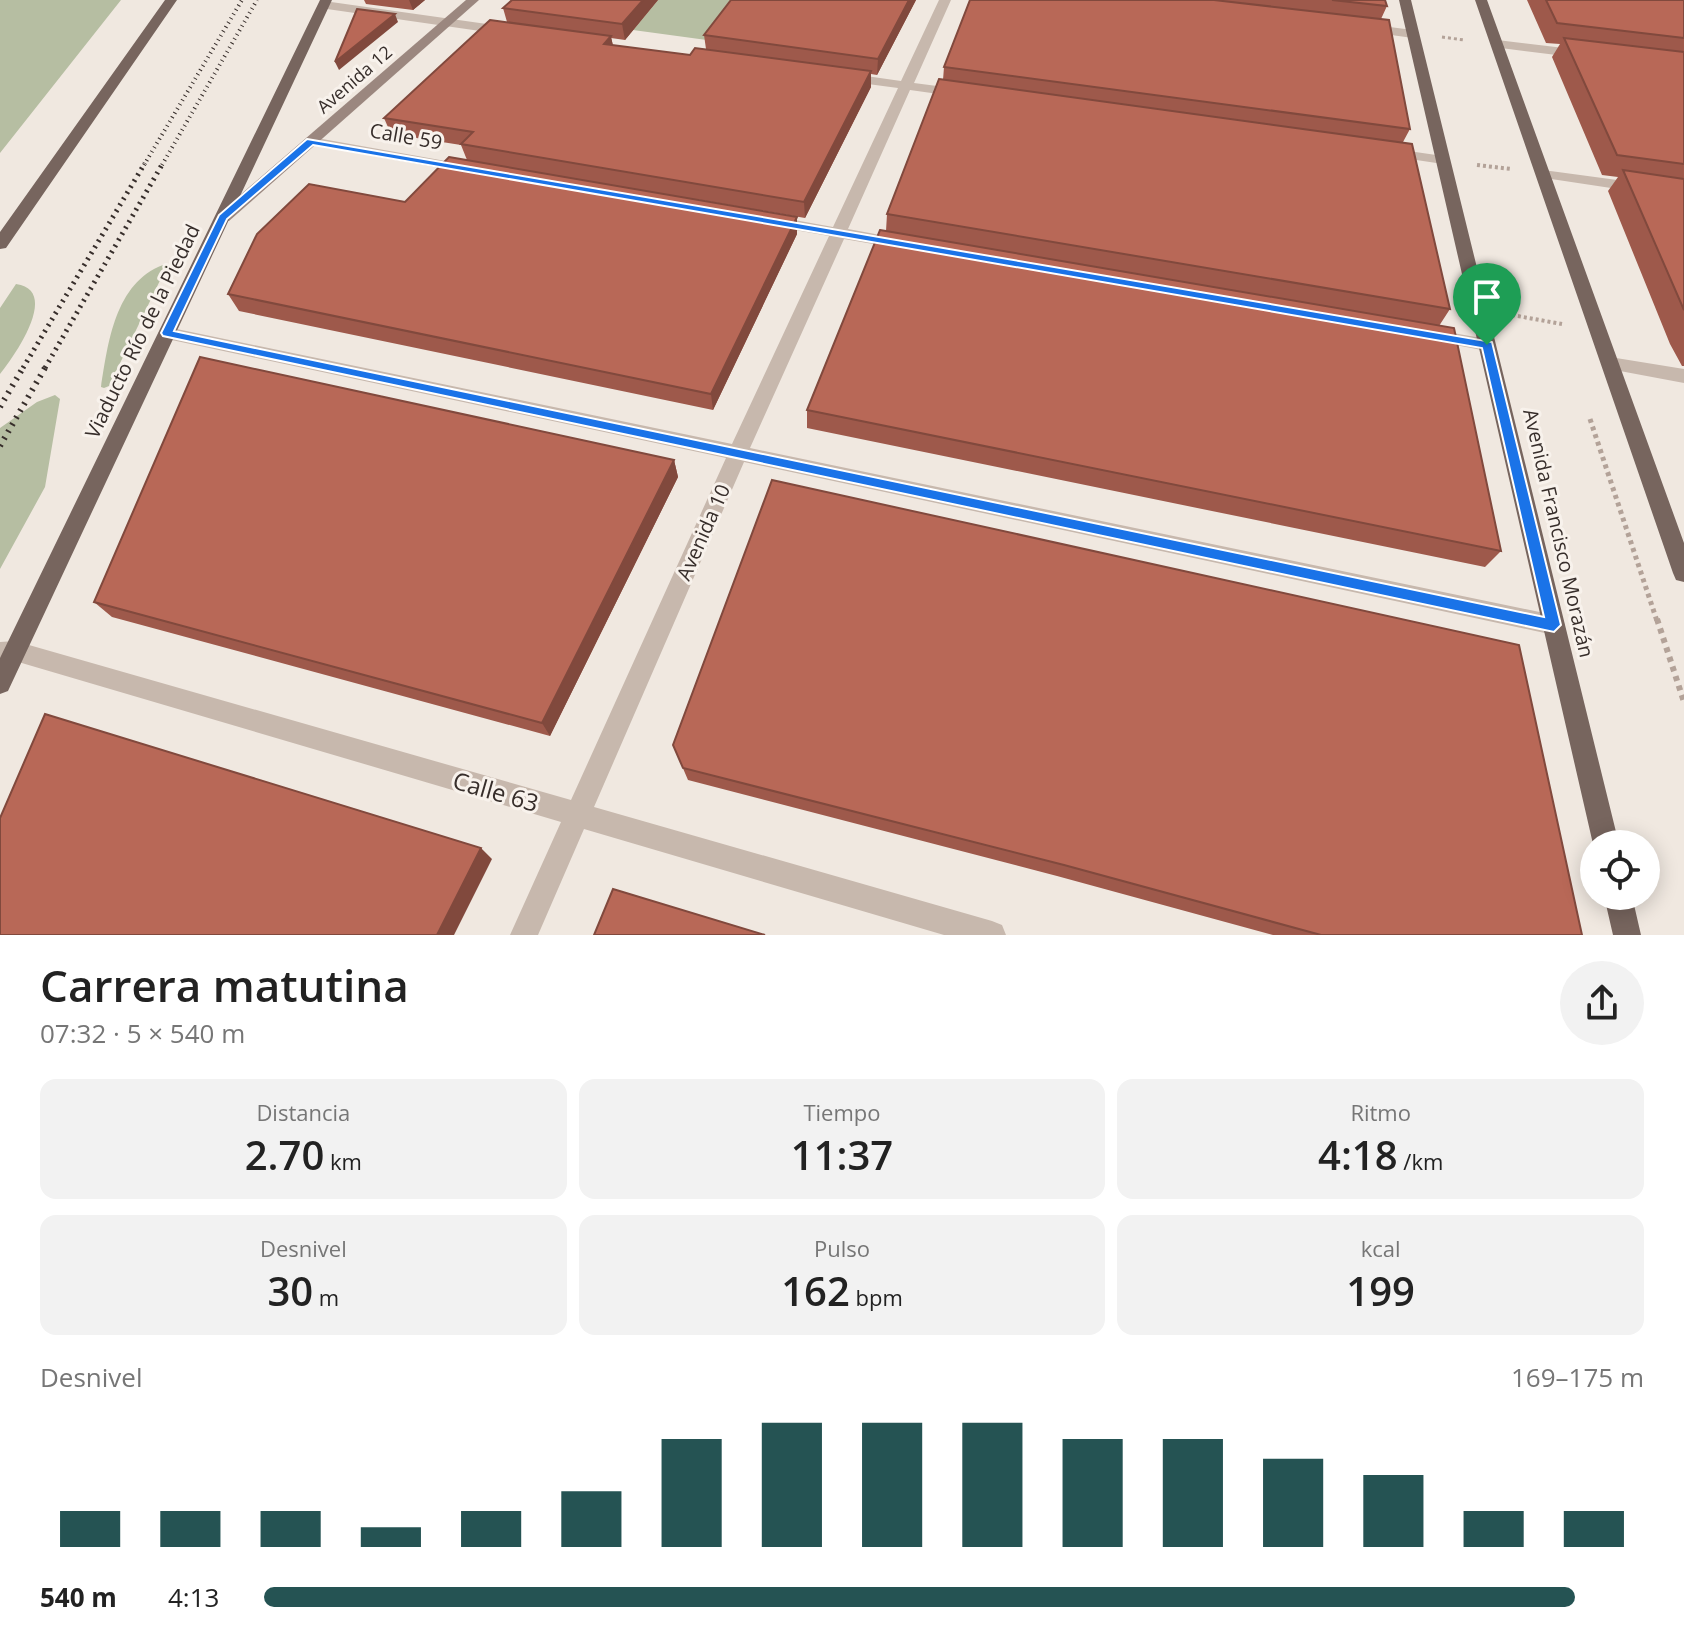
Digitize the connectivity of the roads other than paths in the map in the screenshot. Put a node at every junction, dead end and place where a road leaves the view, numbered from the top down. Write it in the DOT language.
graph roads {
  1 [pos="171,0"];
  2 [pos="473,0"];
  3 [pos="945,0"];
  4 [pos="1405,0"];
  5 [pos="1481,0"];
  6 [pos="325,2"];
  7 [pos="448,22"];
  8 [pos="1350,26"];
  9 [pos="527,33"];
  10 [pos="1413,34"];
  11 [pos="1497,44"];
  12 [pos="1590,55"];
  13 [pos="827,75"];
  14 [pos="906,86"];
  15 [pos="969,94"];
  16 [pos="311,141"];
  17 [pos="1380,151"];
  18 [pos="1443,160"];
  19 [pos="481,171"];
  20 [pos="1543,174"];
  21 [pos="1684,194"];
  22 [pos="223,218"];
  23 [pos="761,219"];
  24 [pos="839,233"];
  25 [pos="0,244"];
  26 [pos="916,246"];
  27 [pos="1410,332"];
  28 [pos="167,333"];
  29 [pos="1487,345"];
  30 [pos="1610,363"];
  31 [pos="1684,376"];
  32 [pos="738,454"];
  33 [pos="1684,573"];
  34 [pos="1554,625"];
  35 [pos="8,652"];
  36 [pos="0,683"];
  37 [pos="578,814"];
  38 [pos="1603,830"];
  39 [pos="1621,910"];
  40 [pos="524,935"];
  41 [pos="992,935"];
  42 [pos="1627,935"];
  1 -- 25 [label="main road"];
  2 -- 7 [label="street, Avenida 12"];
  3 -- 14 [label="street, Avenida 10"];
  4 -- 10 [label="main road, Avenida Francisco Morazán"];
  5 -- 11 [label="main road"];
  6 -- 7 [label="street"];
  6 -- 22 [label="main road, Viaducto Río de la Piedad"];
  7 -- 9 [label="street"];
  7 -- 16 [label="street, Avenida 12"];
  8 -- 10 [label="street"];
  10 -- 18 [label="main road, Avenida Francisco Morazán"];
  11 -- 12 [label="street"];
  11 -- 20 [label="main road"];
  13 -- 14 [label="street"];
  14 -- 15 [label="street"];
  14 -- 24 [label="street, Avenida 10"];
  16 -- 19 [label="street, Calle 59"];
  16 -- 22 [label="street, Avenida 12"];
  17 -- 18 [label="street"];
  18 -- 29 [label="main road, Avenida Francisco Morazán"];
  20 -- 21 [label="street"];
  20 -- 30 [label="main road"];
  22 -- 28 [label="main road, Viaducto Río de la Piedad"];
  23 -- 24 [label="street"];
  24 -- 26 [label="street"];
  24 -- 32 [label="street, Avenida 10"];
  27 -- 29 [label="street"];
  28 -- 32 [label="street"];
  28 -- 35 [label="main road, Viaducto Río de la Piedad"];
  29 -- 34 [label="main road, Avenida Francisco Morazán"];
  30 -- 31 [label="street"];
  30 -- 33 [label="main road"];
  32 -- 34 [label="street"];
  32 -- 37 [label="street, Avenida 10"];
  34 -- 38 [label="main road, Avenida Francisco Morazán"];
  35 -- 36 [label="main road, Viaducto Río de la Piedad"];
  35 -- 37 [label="street, Calle 63"];
  37 -- 40 [label="street, Avenida 10"];
  37 -- 41 [label="street, Calle 63"];
  39 -- 42 [label="main road"];
}
